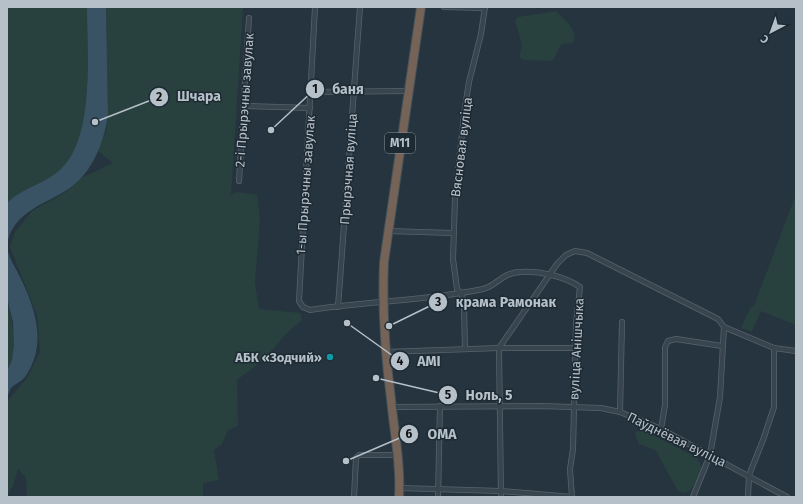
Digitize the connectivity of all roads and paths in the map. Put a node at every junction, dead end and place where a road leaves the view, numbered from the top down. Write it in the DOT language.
graph roads {
  1 [pos="315,7"];
  2 [pos="360,7"];
  3 [pos="421,7"];
  4 [pos="444,7"];
  5 [pos="485,7"];
  6 [pos="249,18"];
  7 [pos="354,91"];
  8 [pos="408,91"];
  9 [pos="312,92"];
  10 [pos="244,106"];
  11 [pos="310,108"];
  12 [pos="239,181"];
  13 [pos="387,231"];
  14 [pos="453,233"];
  15 [pos="548,275"];
  16 [pos="458,291"];
  17 [pos="382,301"];
  18 [pos="338,307"];
  19 [pos="310,310"];
  20 [pos="622,322"];
  21 [pos="724,327"];
  22 [pos="722,346"];
  23 [pos="499,348"];
  24 [pos="575,348"];
  25 [pos="774,348"];
  26 [pos="464,349"];
  27 [pos="796,351"];
  28 [pos="385,352"];
  29 [pos="500,405"];
  30 [pos="440,406"];
  31 [pos="574,406"];
  32 [pos="392,407"];
  33 [pos="620,412"];
  34 [pos="661,429"];
  35 [pos="397,455"];
  36 [pos="710,455"];
  37 [pos="748,475"];
  38 [pos="399,488"];
  39 [pos="438,489"];
  40 [pos="501,491"];
  41 [pos="354,497"];
  42 [pos="399,497"];
  43 [pos="438,497"];
  44 [pos="501,497"];
  45 [pos="572,497"];
  46 [pos="692,497"];
  47 [pos="748,497"];
  48 [pos="787,497"];
  1 -- 9 [label="street, 1-ы Прырэчны завулак"];
  2 -- 7 [label="street, Прырэчная вуліца"];
  3 -- 8 [label="highway, М11"];
  4 -- 5 [label="street"];
  5 -- 14 [label="street, Вясновая вуліца"];
  6 -- 10 [label="street, 2-і Прырэчны завулак"];
  7 -- 8 [label="street"];
  7 -- 9 [label="street"];
  7 -- 18 [label="street, Прырэчная вуліца"];
  8 -- 13 [label="highway, М11"];
  9 -- 11 [label="street, 1-ы Прырэчны завулак"];
  10 -- 11 [label="street"];
  10 -- 12 [label="street, 2-і Прырэчны завулак"];
  11 -- 19 [label="street, 1-ы Прырэчны завулак"];
  13 -- 14 [label="street"];
  13 -- 17 [label="highway, М11"];
  14 -- 16 [label="street, Вясновая вуліца"];
  15 -- 16 [label="street, вуліца Анішчыка"];
  15 -- 21 [label="street"];
  15 -- 23 [label="street"];
  15 -- 24 [label="street, вуліца Анішчыка"];
  16 -- 17 [label="street, вуліца Анішчыка"];
  16 -- 26 [label="street, Вясновая вуліца"];
  17 -- 18 [label="street, вуліца Анішчыка"];
  17 -- 28 [label="highway, М11"];
  18 -- 19 [label="street, вуліца Анішчыка"];
  20 -- 33 [label="street"];
  21 -- 22 [label="street"];
  21 -- 25 [label="street"];
  22 -- 34 [label="street"];
  22 -- 36 [label="street"];
  23 -- 24 [label="street"];
  23 -- 26 [label="street"];
  23 -- 29 [label="street"];
  24 -- 31 [label="street, вуліца Анішчыка"];
  25 -- 27 [label="street"];
  25 -- 37 [label="street"];
  26 -- 28 [label="street"];
  28 -- 32 [label="highway, М11"];
  29 -- 30 [label="street, Паўднёвая вуліца"];
  29 -- 31 [label="street, Паўднёвая вуліца"];
  29 -- 40 [label="street"];
  30 -- 32 [label="street, Паўднёвая вуліца"];
  30 -- 39 [label="street"];
  31 -- 33 [label="street, Паўднёвая вуліца"];
  31 -- 45 [label="street, вуліца Анішчыка"];
  32 -- 35 [label="highway, М11"];
  33 -- 34 [label="street, Паўднёвая вуліца"];
  34 -- 36 [label="street, Паўднёвая вуліца"];
  35 -- 38 [label="highway, М11"];
  35 -- 41 [label="street"];
  36 -- 37 [label="street, Паўднёвая вуліца"];
  36 -- 46 [label="street"];
  37 -- 47 [label="street"];
  37 -- 48 [label="street, Паўднёвая вуліца"];
  38 -- 39 [label="street"];
  38 -- 42 [label="highway, М11"];
  39 -- 40 [label="street"];
  39 -- 43 [label="street"];
  40 -- 44 [label="street"];
  40 -- 45 [label="street"];
}
